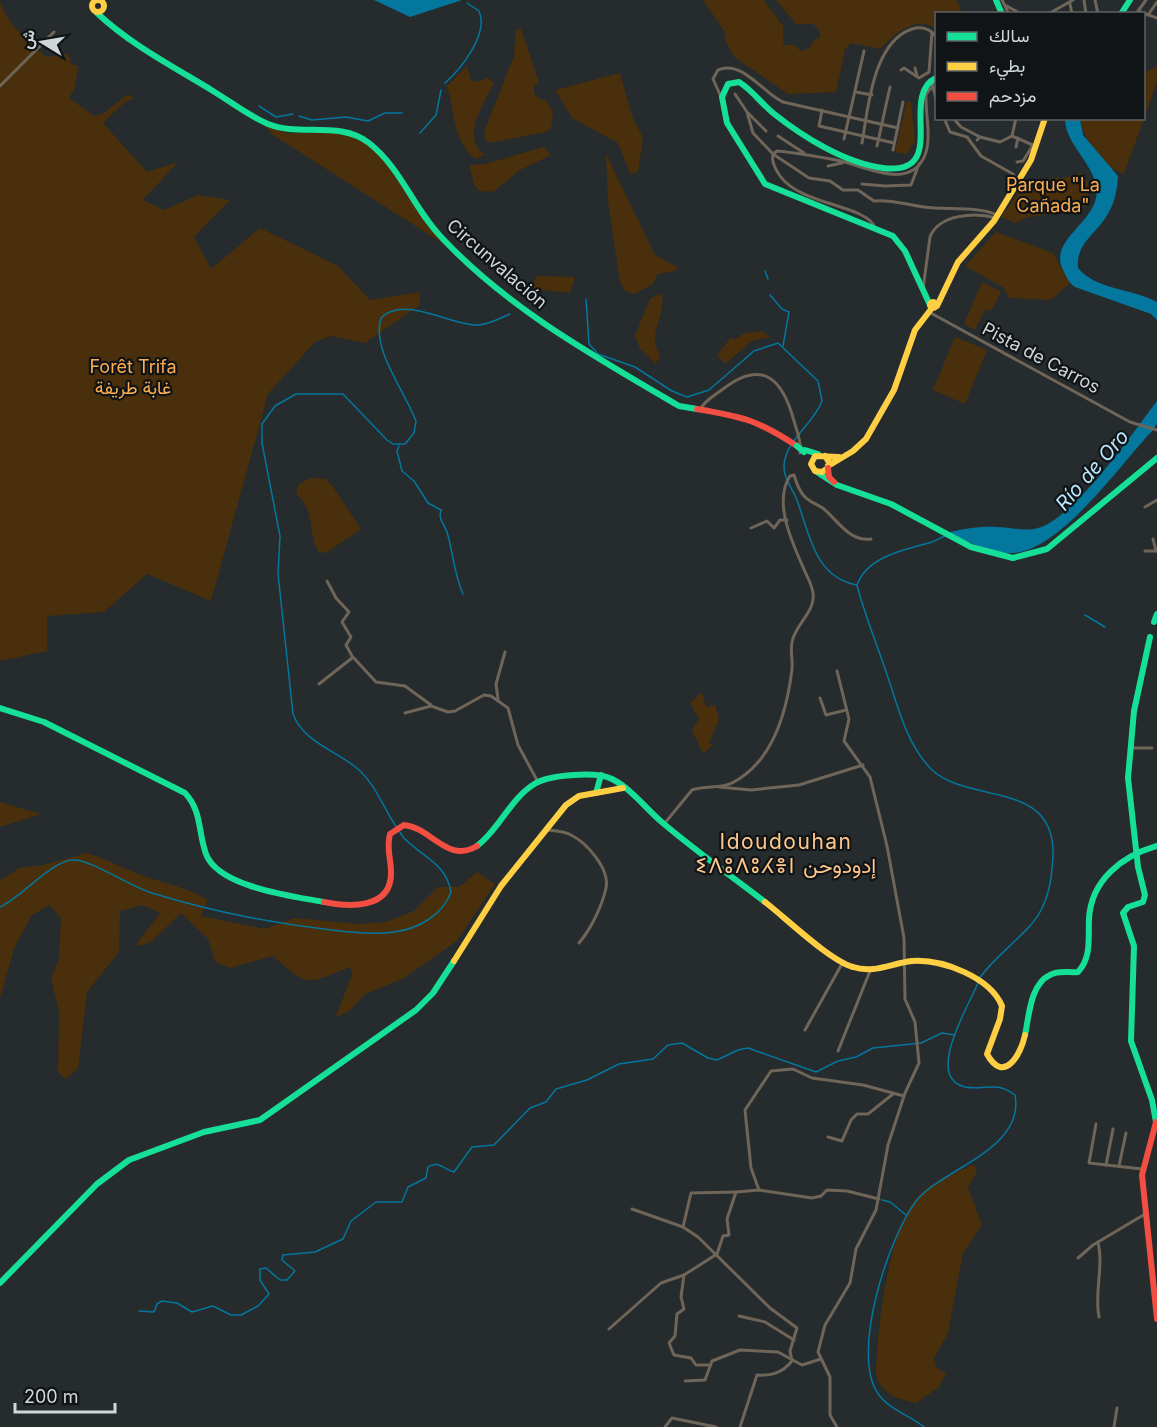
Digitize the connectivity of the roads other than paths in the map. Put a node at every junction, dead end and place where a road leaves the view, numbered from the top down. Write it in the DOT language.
graph roads {
  1 [pos="110,0"];
  2 [pos="1002,0"];
  3 [pos="1095,0"];
  4 [pos="1146,0"];
  5 [pos="1071,2"];
  6 [pos="1157,2"];
  7 [pos="102,4"];
  8 [pos="1005,5"];
  9 [pos="1008,12"];
  10 [pos="1017,12"];
  11 [pos="1052,12"];
  12 [pos="1097,12"];
  13 [pos="1140,12"];
  14 [pos="97,13"];
  15 [pos="1145,14"];
  16 [pos="1148,15"];
  17 [pos="1157,18"];
  18 [pos="112,27"];
  19 [pos="54,32"];
  20 [pos="932,32"];
  21 [pos="935,36"];
  22 [pos="864,51"];
  23 [pos="915,68"];
  24 [pos="901,70"];
  25 [pos="918,77"];
  26 [pos="933,82"];
  27 [pos="0,86"];
  28 [pos="890,87"];
  29 [pos="719,89"];
  30 [pos="855,91"];
  31 [pos="735,94"];
  32 [pos="872,95"];
  33 [pos="903,102"];
  34 [pos="822,110"];
  35 [pos="747,112"];
  36 [pos="849,116"];
  37 [pos="866,120"];
  38 [pos="945,120"];
  39 [pos="955,120"];
  40 [pos="962,120"];
  41 [pos="1044,120"];
  42 [pos="1014,121"];
  43 [pos="882,124"];
  44 [pos="924,124"];
  45 [pos="959,125"];
  46 [pos="898,128"];
  47 [pos="766,131"];
  48 [pos="846,132"];
  49 [pos="778,136"];
  50 [pos="863,136"];
  51 [pos="1012,136"];
  52 [pos="1018,138"];
  53 [pos="844,139"];
  54 [pos="878,140"];
  55 [pos="862,143"];
  56 [pos="894,143"];
  57 [pos="877,146"];
  58 [pos="1035,146"];
  59 [pos="1016,147"];
  60 [pos="893,150"];
  61 [pos="773,154"];
  62 [pos="807,154"];
  63 [pos="844,162"];
  64 [pos="1017,162"];
  65 [pos="919,164"];
  66 [pos="828,166"];
  67 [pos="1023,173"];
  68 [pos="1013,174"];
  69 [pos="922,177"];
  70 [pos="868,179"];
  71 [pos="1018,181"];
  72 [pos="862,184"];
  73 [pos="914,184"];
  74 [pos="867,185"];
  75 [pos="972,210"];
  76 [pos="983,215"];
  77 [pos="997,217"];
  78 [pos="874,226"];
  79 [pos="923,291"];
  80 [pos="934,305"];
  81 [pos="699,411"];
  82 [pos="1155,429"];
  83 [pos="802,450"];
  84 [pos="822,455"];
  85 [pos="842,456"];
  86 [pos="1157,458"];
  87 [pos="811,462"];
  88 [pos="828,467"];
  89 [pos="817,472"];
  90 [pos="842,486"];
  91 [pos="1157,500"];
  92 [pos="1145,507"];
  93 [pos="787,520"];
  94 [pos="751,528"];
  95 [pos="871,539"];
  96 [pos="1153,539"];
  97 [pos="1145,551"];
  98 [pos="1156,551"];
  99 [pos="327,581"];
  100 [pos="1157,614"];
  101 [pos="1154,622"];
  102 [pos="1154,638"];
  103 [pos="505,652"];
  104 [pos="353,657"];
  105 [pos="837,671"];
  106 [pos="319,684"];
  107 [pos="820,698"];
  108 [pos="499,700"];
  109 [pos="431,706"];
  110 [pos="0,708"];
  111 [pos="846,710"];
  112 [pos="405,713"];
  113 [pos="1131,748"];
  114 [pos="1152,748"];
  115 [pos="863,765"];
  116 [pos="601,775"];
  117 [pos="538,782"];
  118 [pos="718,787"];
  119 [pos="624,788"];
  120 [pos="596,793"];
  121 [pos="664,824"];
  122 [pos="548,830"];
  123 [pos="1157,846"];
  124 [pos="1136,853"];
  125 [pos="579,943"];
  126 [pos="843,962"];
  127 [pos="905,963"];
  128 [pos="870,971"];
  129 [pos="805,1030"];
  130 [pos="838,1051"];
  131 [pos="893,1094"];
  132 [pos="904,1096"];
  133 [pos="1096,1124"];
  134 [pos="1113,1129"];
  135 [pos="1125,1133"];
  136 [pos="828,1137"];
  137 [pos="1106,1165"];
  138 [pos="1119,1166"];
  139 [pos="1142,1169"];
  140 [pos="759,1190"];
  141 [pos="736,1192"];
  142 [pos="879,1199"];
  143 [pos="632,1209"];
  144 [pos="1146,1214"];
  145 [pos="683,1227"];
  146 [pos="1098,1242"];
  147 [pos="717,1254"];
  148 [pos="1078,1258"];
  149 [pos="684,1275"];
  150 [pos="0,1284"];
  151 [pos="740,1316"];
  152 [pos="1099,1317"];
  153 [pos="1157,1319"];
  154 [pos="609,1329"];
  155 [pos="794,1340"];
  156 [pos="821,1359"];
  157 [pos="792,1361"];
  158 [pos="709,1365"];
  159 [pos="685,1381"];
  160 [pos="1117,1408"];
  161 [pos="666,1427"];
  162 [pos="716,1427"];
  163 [pos="740,1427"];
  164 [pos="837,1427"];
  165 [pos="1114,1427"];
  1 -- 7 [label="street"];
  2 -- 8 [label="street"];
  3 -- 12 [label="street"];
  4 -- 13 [label="street"];
  5 -- 11 [label="street"];
  6 -- 16 [label="street"];
  7 -- 14 [label="street"];
  7 -- 14 [label="street"];
  7 -- 18 [label="street"];
  8 -- 9 [label="street"];
  8 -- 10 [label="street"];
  14 -- 18 [label="street, Circunvalación"];
  15 -- 16 [label="street"];
  16 -- 17 [label="street"];
  18 -- 81 [label="street, Circunvalación"];
  19 -- 27 [label="street"];
  20 -- 21 [label="street"];
  20 -- 26 [label="street"];
  20 -- 32 [label="street"];
  22 -- 30 [label="street"];
  23 -- 25 [label="street"];
  24 -- 25 [label="street"];
  25 -- 26 [label="street"];
  26 -- 44 [label="street"];
  26 -- 44 [label="street"];
  28 -- 43 [label="street"];
  29 -- 34 [label="street"];
  29 -- 44 [label="street"];
  29 -- 78 [label="street"];
  30 -- 32 [label="street"];
  30 -- 36 [label="street"];
  31 -- 35 [label="street"];
  32 -- 37 [label="street"];
  33 -- 46 [label="street"];
  34 -- 36 [label="street"];
  34 -- 48 [label="street"];
  35 -- 47 [label="street"];
  35 -- 61 [label="street"];
  36 -- 37 [label="street"];
  36 -- 48 [label="street"];
  37 -- 43 [label="street"];
  37 -- 50 [label="street"];
  38 -- 68 [label="street"];
  39 -- 45 [label="street"];
  40 -- 45 [label="street"];
  41 -- 58 [label="street"];
  42 -- 51 [label="street"];
  43 -- 46 [label="street"];
  43 -- 54 [label="street"];
  44 -- 65 [label="street"];
  45 -- 51 [label="street"];
  46 -- 56 [label="street"];
  48 -- 50 [label="street"];
  48 -- 53 [label="street"];
  49 -- 62 [label="street"];
  50 -- 54 [label="street"];
  50 -- 55 [label="street"];
  51 -- 52 [label="street"];
  52 -- 58 [label="street"];
  52 -- 59 [label="street"];
  54 -- 56 [label="street"];
  54 -- 57 [label="street"];
  56 -- 60 [label="street"];
  58 -- 64 [label="street"];
  58 -- 67 [label="street"];
  61 -- 62 [label="street"];
  61 -- 75 [label="street"];
  61 -- 78 [label="street"];
  62 -- 63 [label="street"];
  63 -- 65 [label="street"];
  63 -- 66 [label="street"];
  65 -- 73 [label="street"];
  67 -- 68 [label="street"];
  67 -- 71 [label="street"];
  68 -- 71 [label="street"];
  69 -- 73 [label="street"];
  70 -- 74 [label="street"];
  71 -- 77 [label="street"];
  72 -- 74 [label="street"];
  73 -- 74 [label="street"];
  75 -- 76 [label="street"];
  75 -- 77 [label="street"];
  76 -- 77 [label="street"];
  76 -- 79 [label="street"];
  77 -- 80 [label="street"];
  78 -- 79 [label="street"];
  79 -- 80 [label="street"];
  80 -- 82 [label="street, Pista de Carros"];
  80 -- 85 [label="street"];
  81 -- 83 [label="street, Circunvalación"];
  81 -- 83 [label="street"];
  83 -- 84 [label="street"];
  83 -- 87 [label="street"];
  84 -- 85 [label="street"];
  84 -- 87 [label="street"];
  84 -- 88 [label="street"];
  85 -- 88 [label="street"];
  86 -- 90 [label="street"];
  87 -- 89 [label="street"];
  88 -- 89 [label="street"];
  88 -- 90 [label="street"];
  89 -- 90 [label="street"];
  91 -- 92 [label="street"];
  93 -- 94 [label="street"];
  93 -- 95 [label="street"];
  93 -- 118 [label="street"];
  96 -- 98 [label="street"];
  97 -- 98 [label="street"];
  99 -- 104 [label="street"];
  100 -- 101 [label="street"];
  102 -- 113 [label="street"];
  103 -- 108 [label="street"];
  104 -- 106 [label="street"];
  104 -- 109 [label="street"];
  105 -- 111 [label="street"];
  107 -- 111 [label="street"];
  108 -- 109 [label="street"];
  108 -- 117 [label="street"];
  109 -- 112 [label="street"];
  110 -- 117 [label="street"];
  111 -- 115 [label="street"];
  113 -- 114 [label="street"];
  113 -- 124 [label="street"];
  115 -- 118 [label="street"];
  115 -- 127 [label="street"];
  116 -- 117 [label="street"];
  116 -- 119 [label="street"];
  116 -- 120 [label="street"];
  118 -- 121 [label="street"];
  119 -- 120 [label="street"];
  119 -- 121 [label="street"];
  120 -- 122 [label="street"];
  121 -- 126 [label="street"];
  122 -- 125 [label="street"];
  122 -- 150 [label="street"];
  123 -- 124 [label="street"];
  124 -- 127 [label="street"];
  124 -- 139 [label="street"];
  126 -- 128 [label="street"];
  126 -- 129 [label="street"];
  127 -- 128 [label="street"];
  127 -- 132 [label="street"];
  128 -- 130 [label="street"];
  131 -- 132 [label="street"];
  131 -- 136 [label="street"];
  131 -- 140 [label="street"];
  132 -- 142 [label="street"];
  133 -- 137 [label="street"];
  134 -- 137 [label="street"];
  135 -- 138 [label="street"];
  137 -- 138 [label="street"];
  138 -- 139 [label="street"];
  139 -- 144 [label="street"];
  140 -- 141 [label="street"];
  140 -- 142 [label="street"];
  141 -- 145 [label="street"];
  141 -- 147 [label="street"];
  142 -- 156 [label="street"];
  143 -- 145 [label="street"];
  144 -- 146 [label="street"];
  144 -- 153 [label="street"];
  145 -- 147 [label="street"];
  146 -- 148 [label="street"];
  146 -- 152 [label="street"];
  147 -- 149 [label="street"];
  147 -- 155 [label="street"];
  149 -- 154 [label="street"];
  149 -- 158 [label="street"];
  151 -- 155 [label="street"];
  155 -- 157 [label="street"];
  156 -- 157 [label="street"];
  156 -- 164 [label="street"];
  157 -- 158 [label="street"];
  157 -- 163 [label="street"];
  158 -- 159 [label="street"];
  160 -- 165 [label="street"];
  161 -- 162 [label="street"];
}
